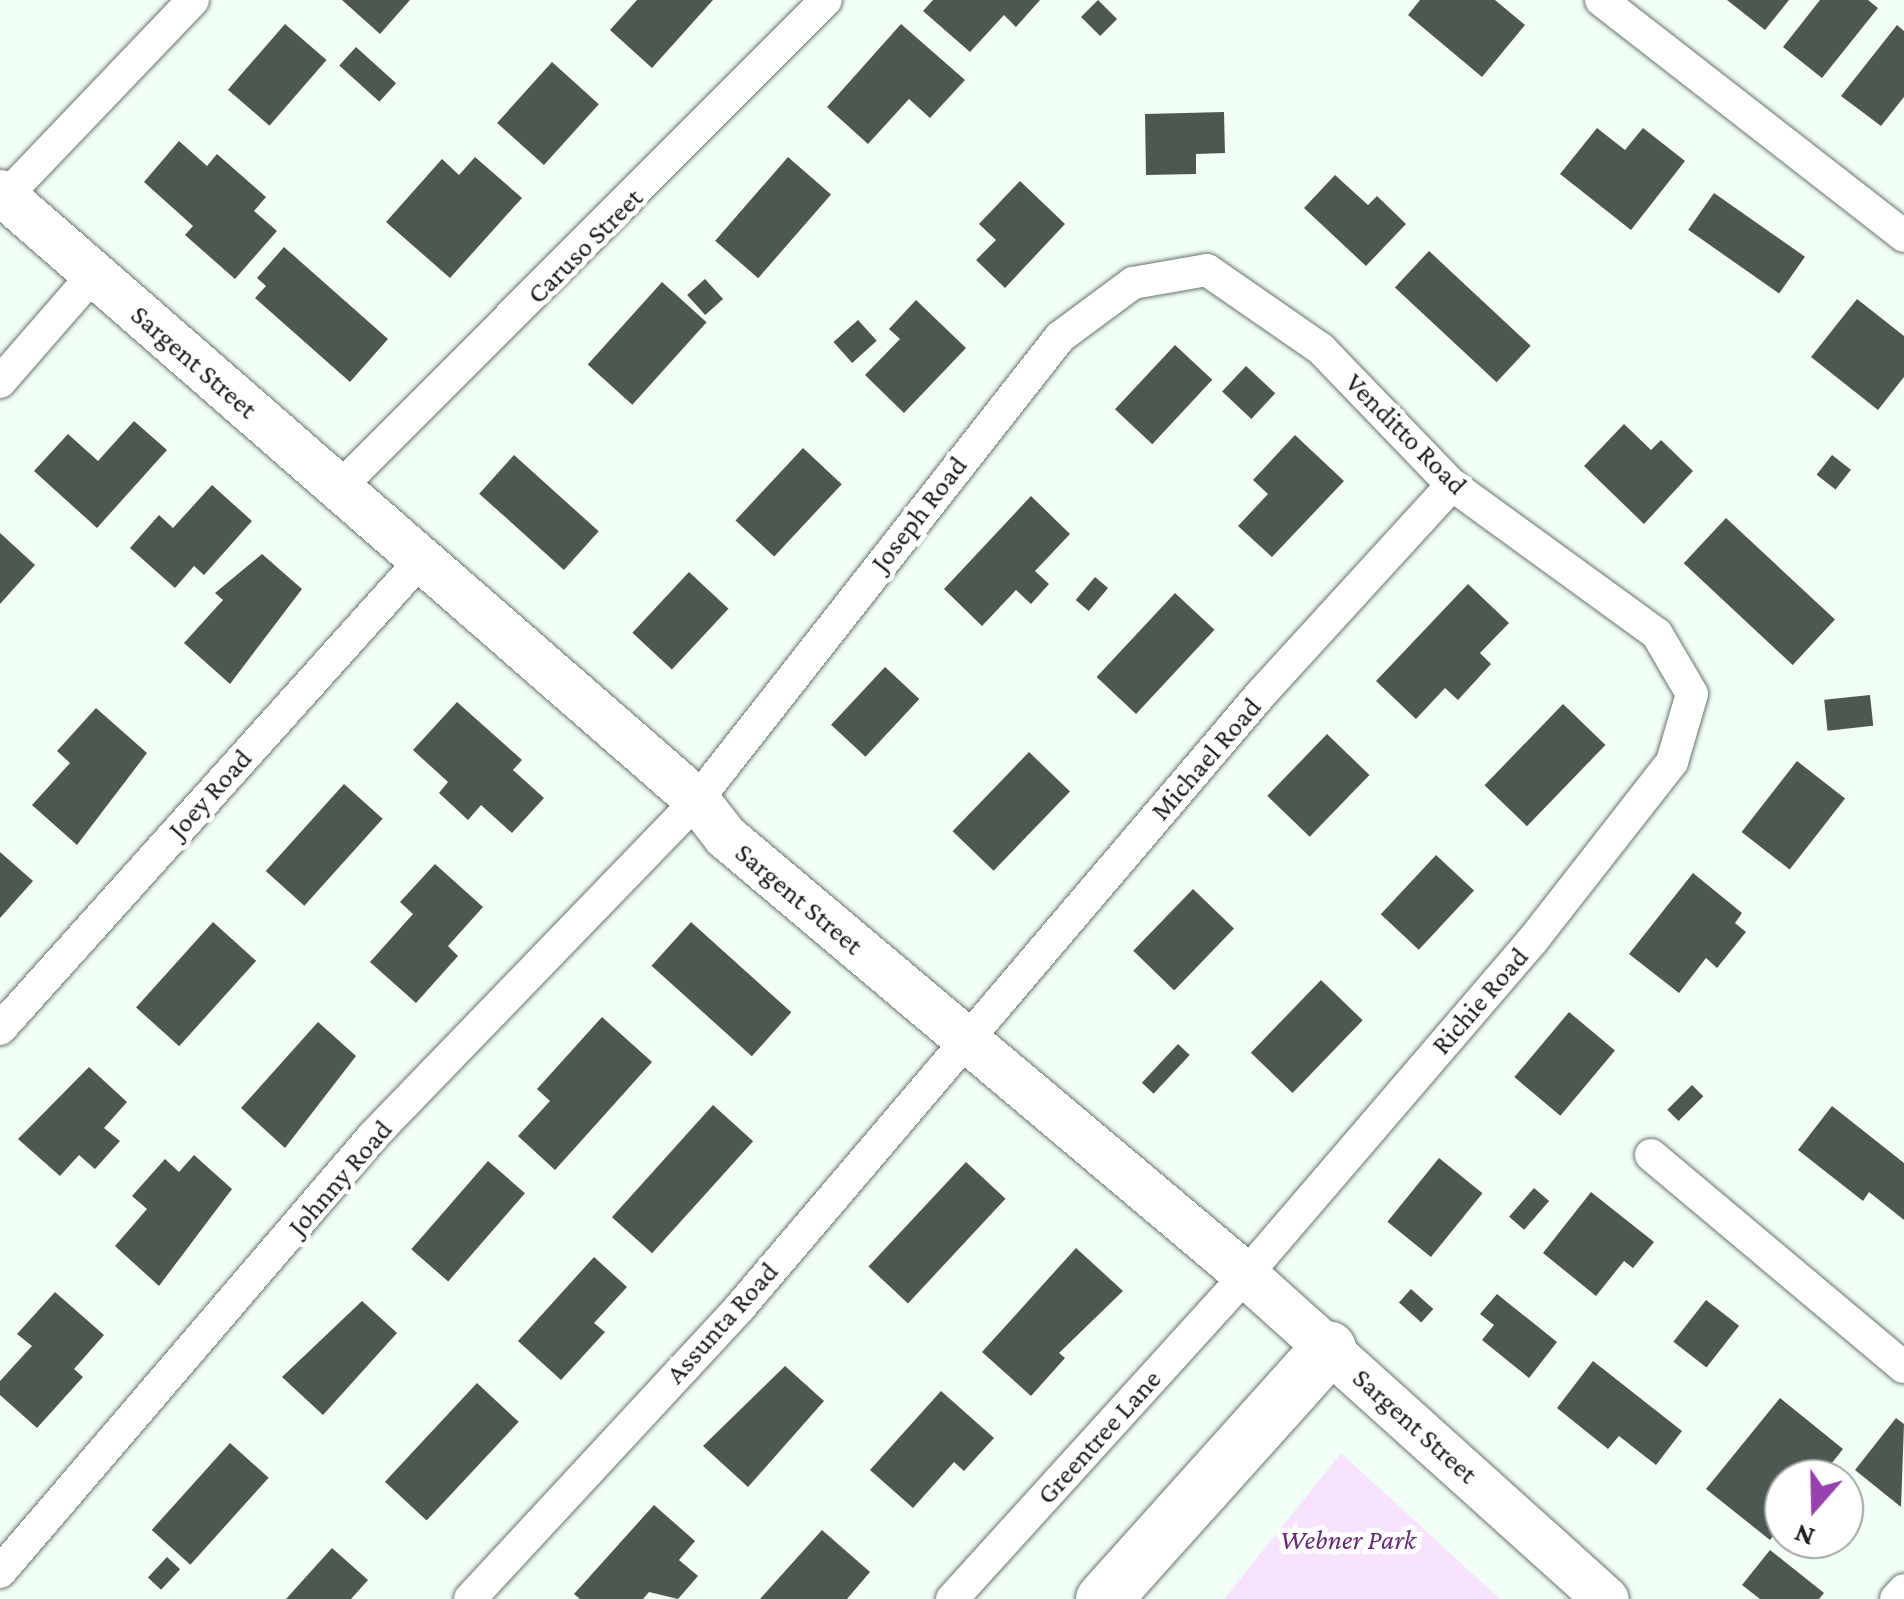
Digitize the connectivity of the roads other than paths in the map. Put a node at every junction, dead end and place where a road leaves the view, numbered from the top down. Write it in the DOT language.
graph roads {
  1 [pos="193,0"];
  2 [pos="826,0"];
  3 [pos="1617,5"];
  4 [pos="3,194"];
  5 [pos="1904,236"];
  6 [pos="94,274"];
  7 [pos="1178,275"];
  8 [pos="0,382"];
  9 [pos="1452,486"];
  10 [pos="339,488"];
  11 [pos="421,560"];
  12 [pos="1688,709"];
  13 [pos="697,800"];
  14 [pos="0,1028"];
  15 [pos="966,1039"];
  16 [pos="1651,1155"];
  17 [pos="1246,1275"];
  18 [pos="1328,1348"];
  19 [pos="1904,1367"];
  20 [pos="0,1572"];
  21 [pos="1904,1590"];
  22 [pos="470,1599"];
  23 [pos="952,1599"];
  24 [pos="1103,1599"];
  25 [pos="1606,1599"];
  26 [pos="1896,1599"];
  1 -- 4 [label="street"];
  2 -- 10 [label="street, Caruso Street"];
  3 -- 5 [label="street"];
  4 -- 6 [label="street, Sargent Street"];
  6 -- 8 [label="street"];
  6 -- 10 [label="street, Sargent Street"];
  7 -- 9 [label="street, Venditto Road"];
  7 -- 13 [label="street, Joseph Road"];
  9 -- 12 [label="street, Venditto Road"];
  9 -- 15 [label="street, Michael Road"];
  10 -- 11 [label="street, Sargent Street"];
  11 -- 13 [label="street, Sargent Street"];
  11 -- 14 [label="street, Joey Road"];
  12 -- 17 [label="street, Richie Road"];
  13 -- 15 [label="street, Sargent Street"];
  13 -- 20 [label="street, Johnny Road"];
  15 -- 17 [label="street, Sargent Street"];
  15 -- 22 [label="street, Assunta Road"];
  16 -- 19 [label="street"];
  17 -- 18 [label="street, Sargent Street"];
  17 -- 23 [label="street, Greentree Lane"];
  18 -- 24 [label="highway"];
  18 -- 25 [label="street, Sargent Street"];
  21 -- 26 [label="street"];
}
